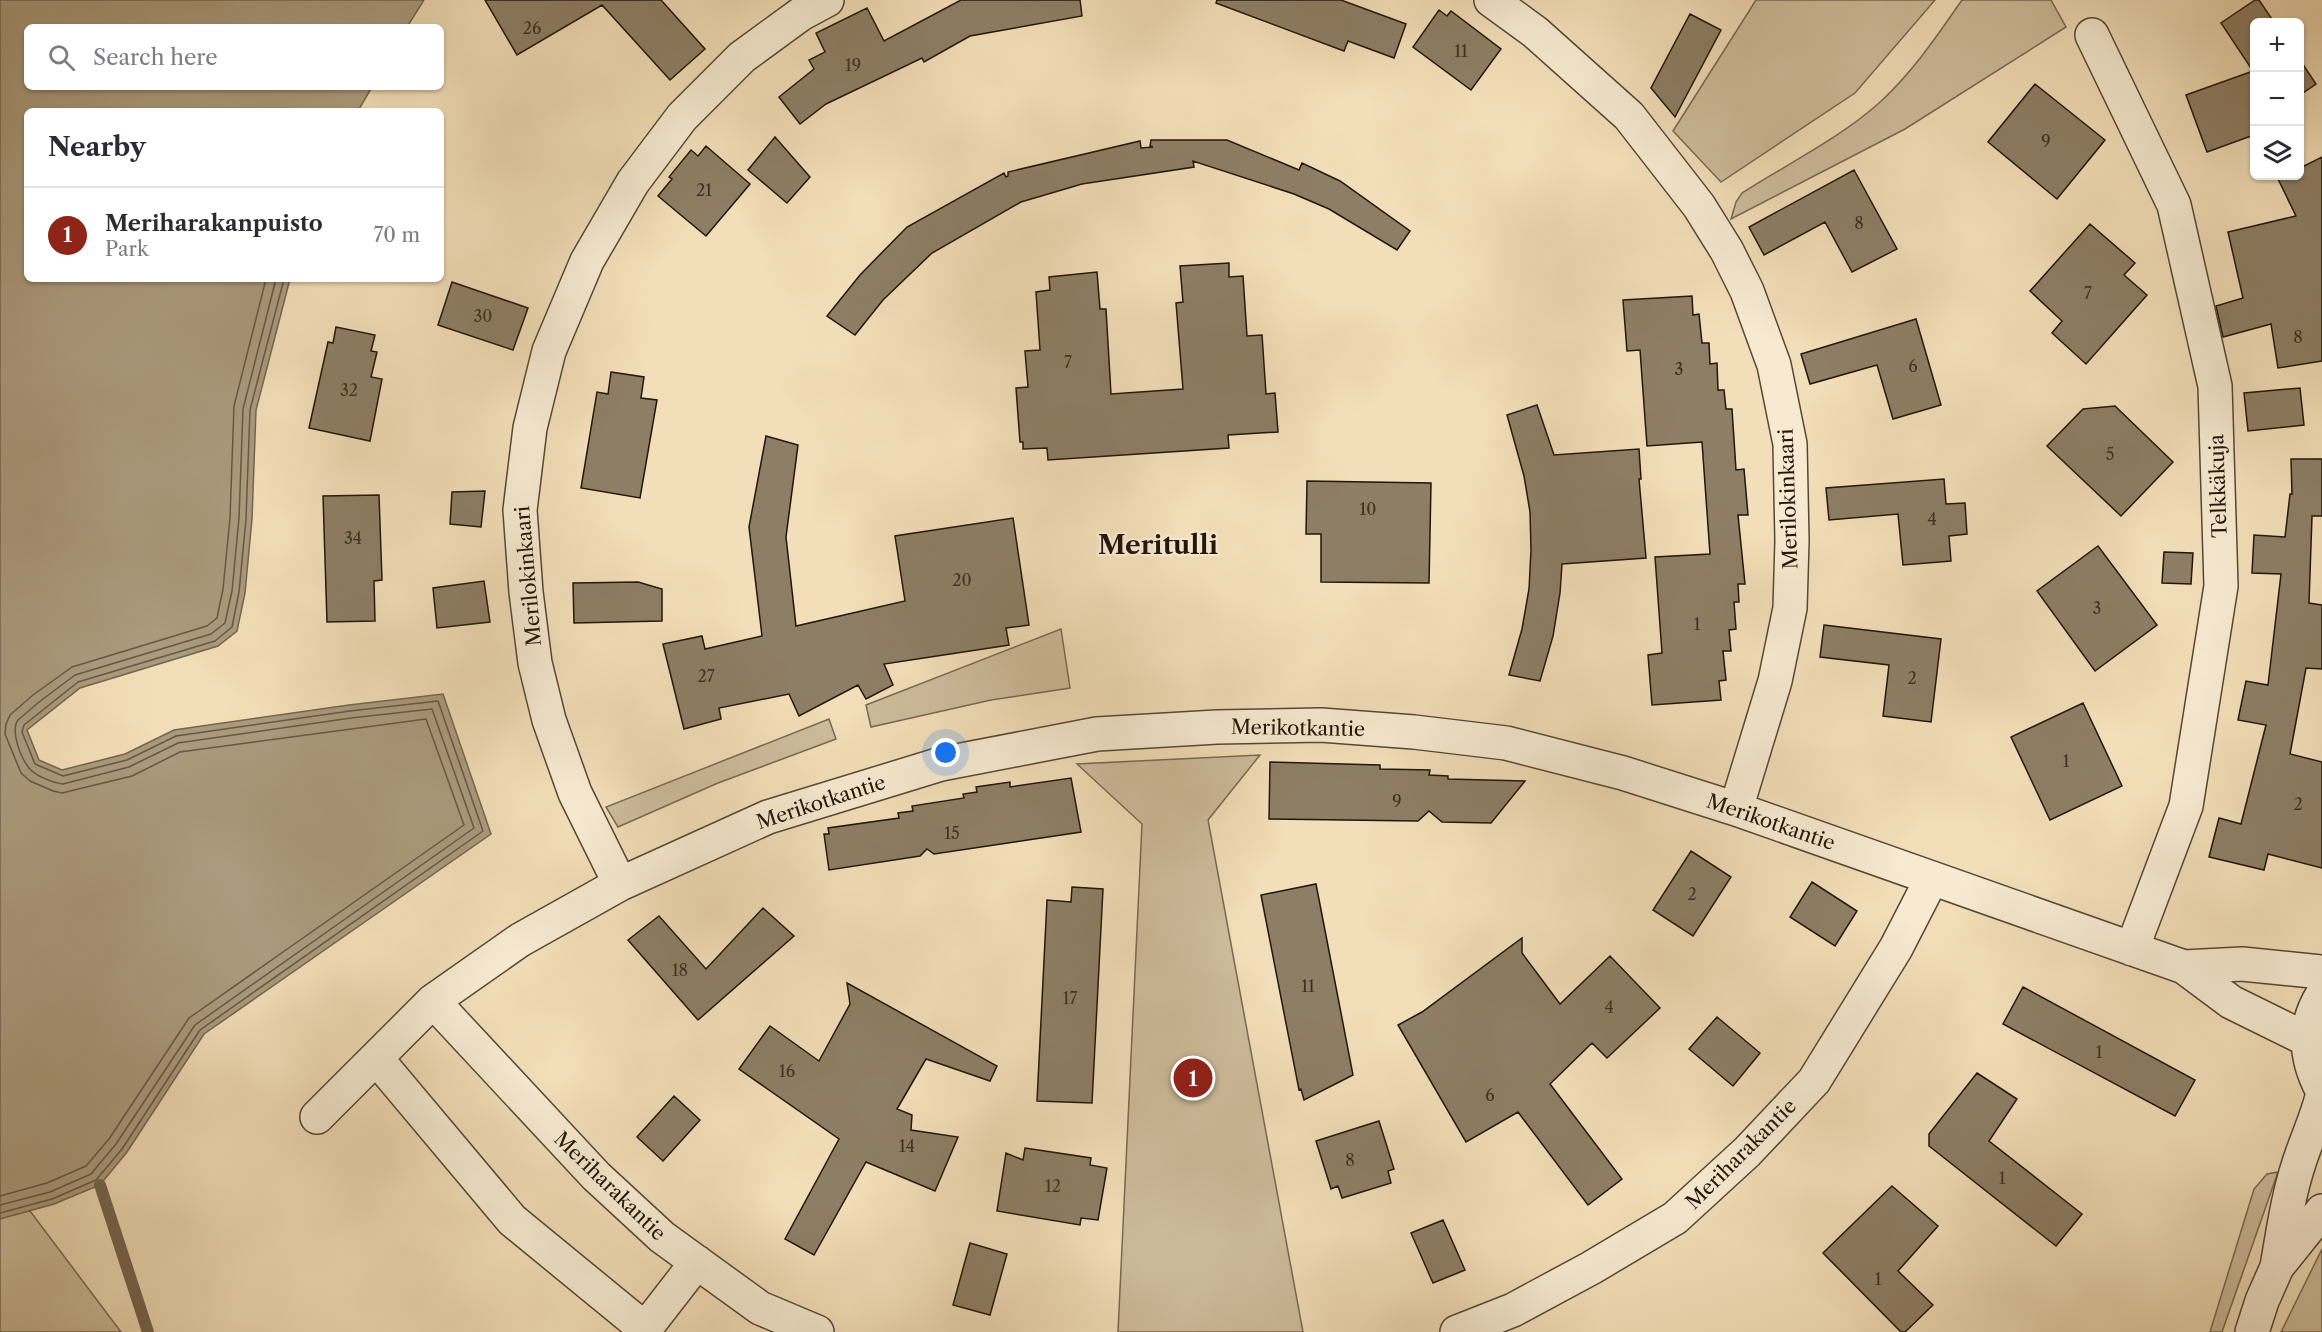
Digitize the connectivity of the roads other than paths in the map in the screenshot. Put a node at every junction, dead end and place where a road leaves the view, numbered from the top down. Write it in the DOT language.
graph roads {
  1 [pos="827,0"];
  2 [pos="1491,0"];
  3 [pos="2092,35"];
  4 [pos="1736,809"];
  5 [pos="1932,878"];
  6 [pos="620,884"];
  7 [pos="2132,949"];
  8 [pos="2184,967"];
  9 [pos="2322,972"];
  10 [pos="2322,995"];
  11 [pos="433,1001"];
  12 [pos="2308,1040"];
  13 [pos="376,1059"];
  14 [pos="2322,1090"];
  15 [pos="2322,1097"];
  16 [pos="317,1117"];
  17 [pos="2322,1211"];
  18 [pos="697,1262"];
  19 [pos="2277,1267"];
  20 [pos="817,1332"];
  21 [pos="1457,1332"];
  22 [pos="2252,1332"];
  1 -- 6 [label="street, Merilokinkaari"];
  2 -- 4 [label="street, Merilokinkaari"];
  3 -- 7 [label="street, Telkkäkuja"];
  4 -- 5 [label="street, Merikotkantie"];
  4 -- 6 [label="street, Merikotkantie"];
  5 -- 7 [label="street, Merikotkantie"];
  5 -- 21 [label="street, Meriharakantie"];
  6 -- 11 [label="street, Merikotkantie"];
  7 -- 8 [label="street, Merikotkantie"];
  8 -- 9 [label="street, Merikotkantie"];
  8 -- 12 [label="street, Merikotkantie"];
  10 -- 12 [label="street"];
  11 -- 13 [label="street, Merikotkantie"];
  11 -- 18 [label="street, Meriharakantie"];
  12 -- 14 [label="street"];
  13 -- 16 [label="street, Merikotkantie"];
  13 -- 18 [label="street"];
  15 -- 19 [label="street"];
  17 -- 19 [label="street"];
  18 -- 20 [label="street, Meriharakantie"];
  19 -- 22 [label="street"];
}
